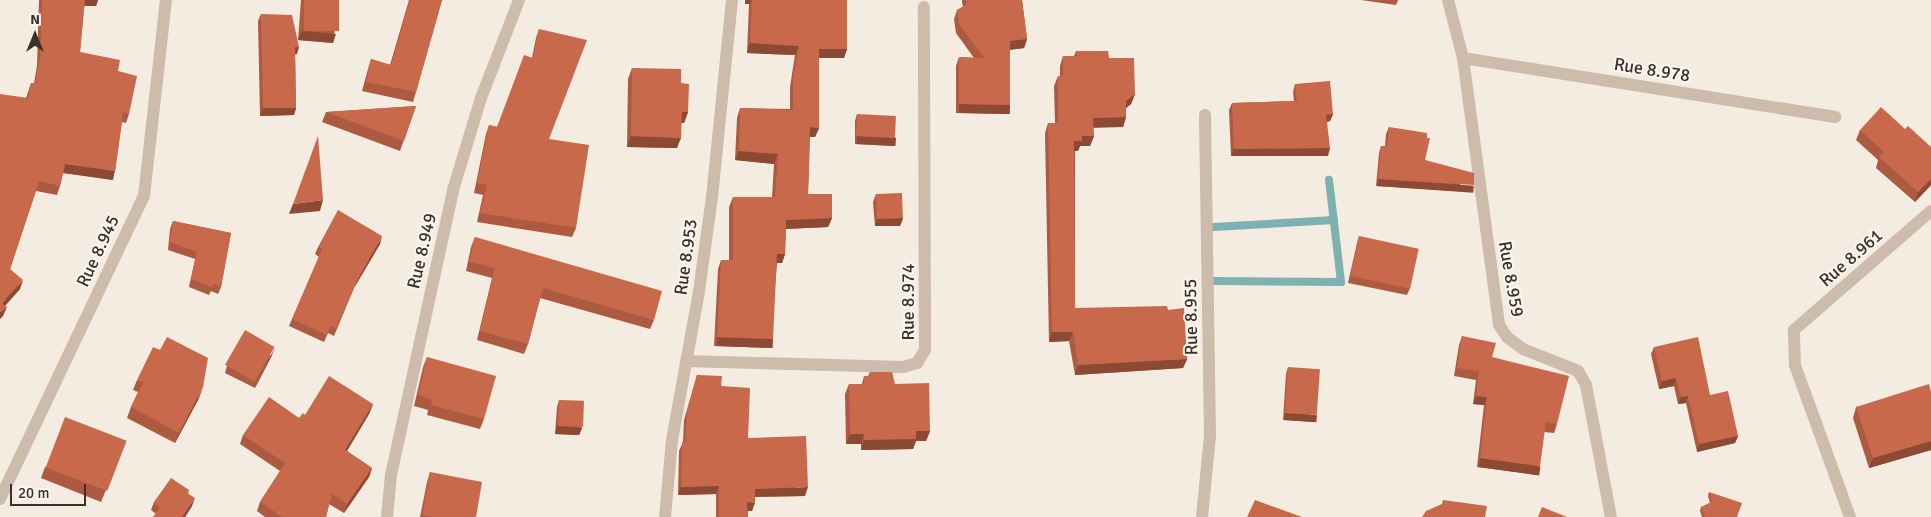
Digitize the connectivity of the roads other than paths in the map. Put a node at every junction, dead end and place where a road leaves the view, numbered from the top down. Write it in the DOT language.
graph roads {
  1 [pos="166,0"];
  2 [pos="519,0"];
  3 [pos="732,0"];
  4 [pos="1448,0"];
  5 [pos="924,6"];
  6 [pos="1464,58"];
  7 [pos="1205,115"];
  8 [pos="1836,117"];
  9 [pos="1931,212"];
  10 [pos="686,361"];
  11 [pos="0,499"];
  12 [pos="387,517"];
  13 [pos="665,517"];
  14 [pos="1202,517"];
  15 [pos="1611,517"];
  16 [pos="1850,517"];
  1 -- 11 [label="street, Rue 8.945"];
  2 -- 12 [label="street, Rue 8.949"];
  3 -- 10 [label="street, Rue 8.953"];
  4 -- 6 [label="street, Rue 8.959"];
  5 -- 10 [label="street, Rue 8.974"];
  6 -- 8 [label="street, Rue 8.978"];
  6 -- 15 [label="street, Rue 8.959"];
  7 -- 14 [label="street, Rue 8.955"];
  9 -- 16 [label="street, Rue 8.961"];
  10 -- 13 [label="street, Rue 8.953"];
}
